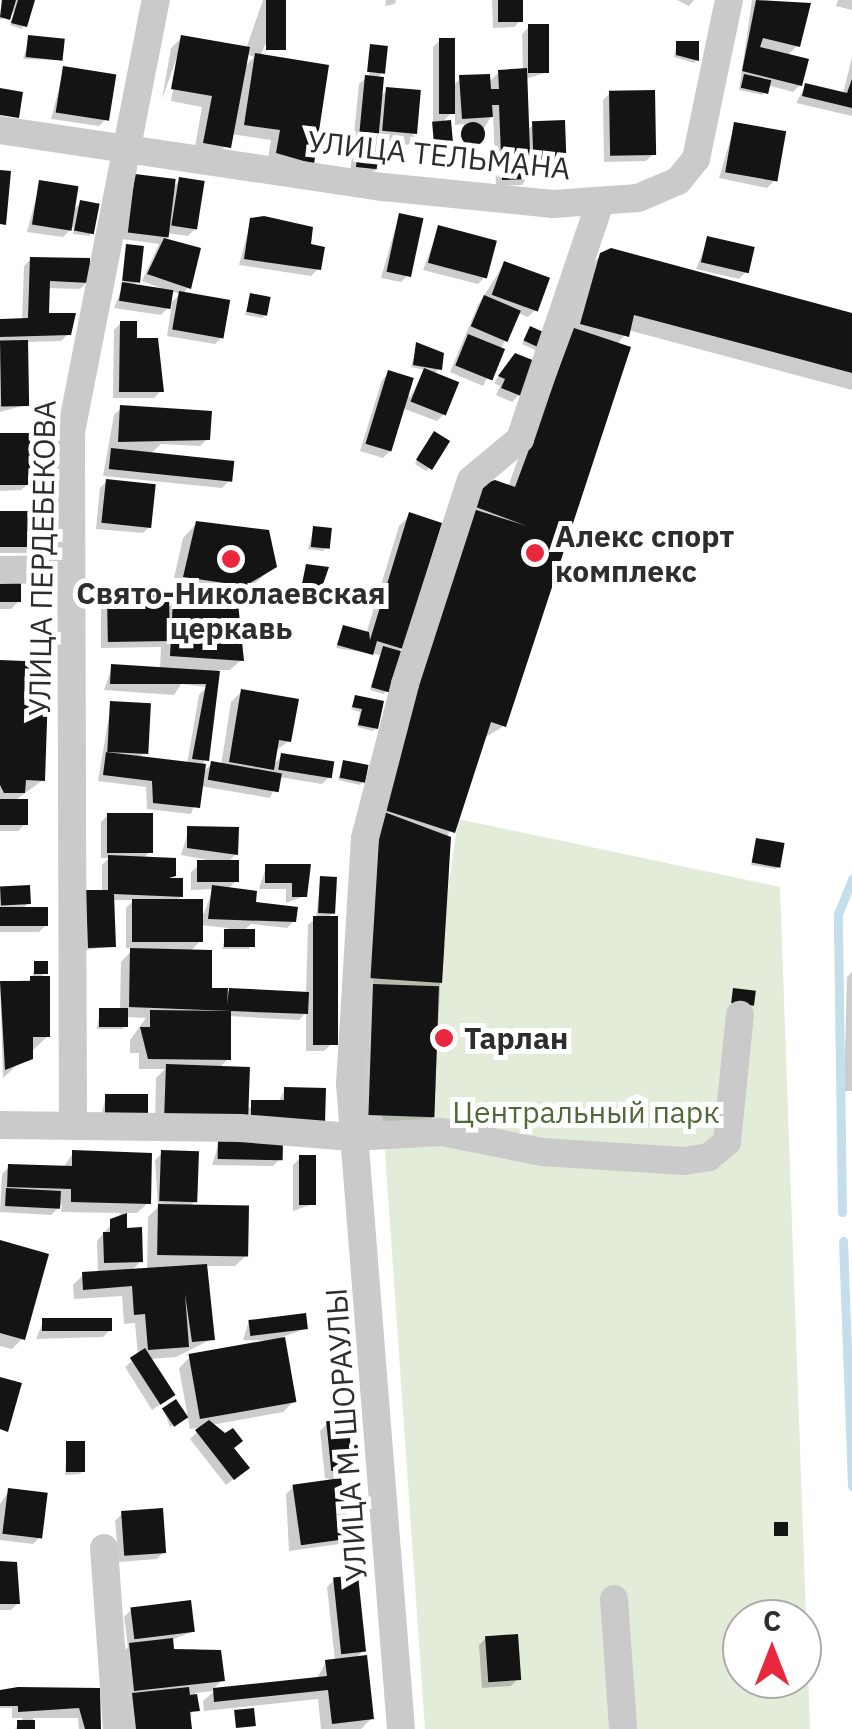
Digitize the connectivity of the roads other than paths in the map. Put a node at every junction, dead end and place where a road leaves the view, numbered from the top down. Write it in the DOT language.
graph roads {
  1 [pos="156,0"];
  2 [pos="729,0"];
  3 [pos="0,130"];
  4 [pos="123,145"];
  5 [pos="600,203"];
  6 [pos="70,569"];
  7 [pos="0,570"];
  8 [pos="740,1016"];
  9 [pos="0,1126"];
  10 [pos="73,1126"];
  11 [pos="352,1137"];
  12 [pos="104,1548"];
  13 [pos="614,1599"];
  14 [pos="117,1729"];
  15 [pos="401,1729"];
  16 [pos="622,1729"];
  1 -- 4 [label="street, УЛИЦА ПЕРДЕБЕКОВА"];
  2 -- 5 [label="street, УЛИЦА ТЕЛЬМАНА"];
  3 -- 4 [label="street, УЛИЦА ТЕЛЬМАНА"];
  4 -- 5 [label="street, УЛИЦА ТЕЛЬМАНА"];
  4 -- 6 [label="street, УЛИЦА ПЕРДЕБЕКОВА"];
  5 -- 11 [label="street, УЛИЦА М. ШОРАУЛЫ"];
  6 -- 7 [label="street"];
  6 -- 10 [label="street, УЛИЦА ПЕРДЕБЕКОВА"];
  8 -- 11 [label="street"];
  9 -- 10 [label="street"];
  10 -- 11 [label="street"];
  11 -- 15 [label="street, УЛИЦА М. ШОРАУЛЫ"];
  12 -- 14 [label="street"];
  13 -- 16 [label="street"];
}
